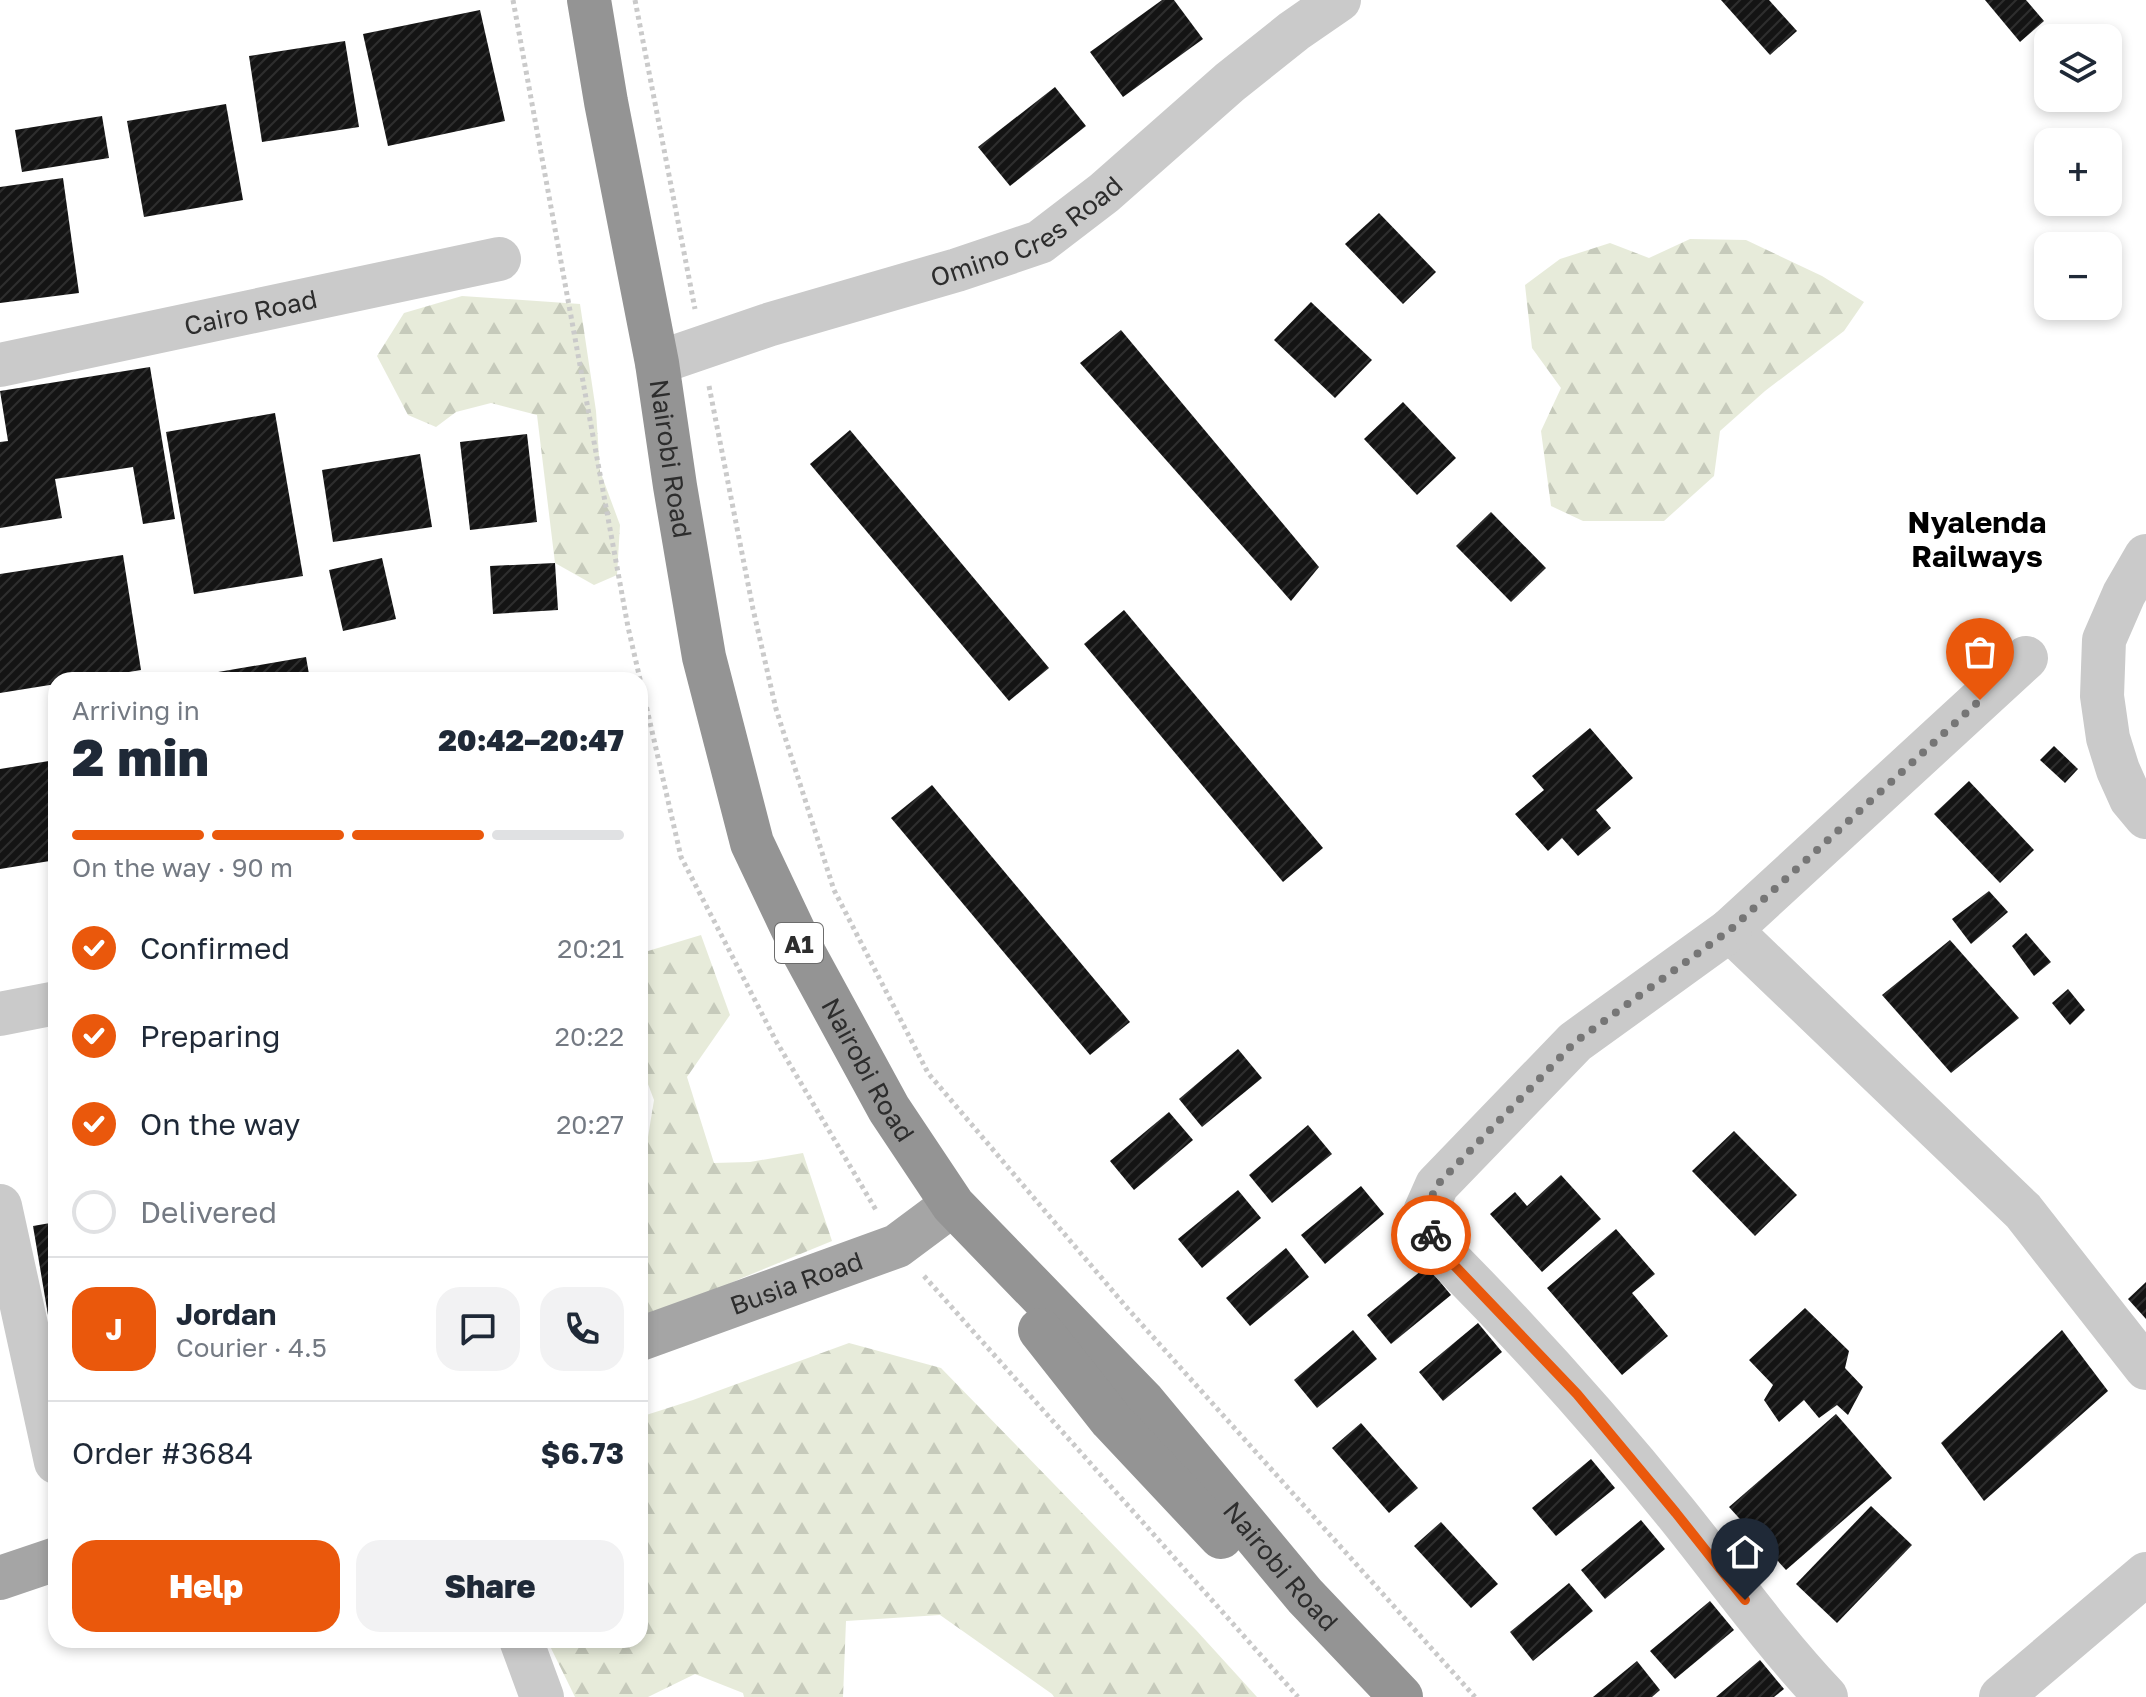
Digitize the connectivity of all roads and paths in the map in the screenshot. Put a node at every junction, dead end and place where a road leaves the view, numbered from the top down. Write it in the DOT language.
graph roads {
  1 [pos="567,0"];
  2 [pos="589,0"];
  3 [pos="635,0"];
  4 [pos="1339,0"];
  5 [pos="499,259"];
  6 [pos="702,348"];
  7 [pos="657,363"];
  8 [pos="0,365"];
  9 [pos="2146,556"];
  10 [pos="2026,658"];
  11 [pos="2146,817"];
  12 [pos="1730,930"];
  13 [pos="48,1005"];
  14 [pos="0,1014"];
  15 [pos="0,1206"];
  16 [pos="944,1211"];
  17 [pos="648,1336"];
  18 [pos="2146,1368"];
  19 [pos="48,1425"];
  20 [pos="48,1562"];
  21 [pos="2146,1574"];
  22 [pos="0,1578"];
  23 [pos="524,1648"];
  24 [pos="542,1697"];
  25 [pos="1370,1697"];
  26 [pos="1401,1697"];
  27 [pos="1475,1697"];
  28 [pos="1826,1697"];
  29 [pos="2001,1697"];
  1 -- 16 [label="highway, Nairobi Road / A1"];
  2 -- 7 [label="highway, Nairobi Road / A1"];
  3 -- 6 [label="path"];
  4 -- 6 [label="street, Omino Cres Road"];
  5 -- 8 [label="street, Cairo Road"];
  6 -- 7 [label="street, Omino Cres Road"];
  6 -- 27 [label="path"];
  7 -- 26 [label="highway, Nairobi Road / A1"];
  9 -- 11 [label="street"];
  10 -- 12 [label="street"];
  12 -- 18 [label="street"];
  12 -- 28 [label="street"];
  13 -- 14 [label="street"];
  15 -- 19 [label="street"];
  16 -- 17 [label="main road, Busia Road"];
  16 -- 25 [label="highway, Nairobi Road / A1"];
  20 -- 22 [label="main road"];
  21 -- 29 [label="street"];
  23 -- 24 [label="street"];
}
